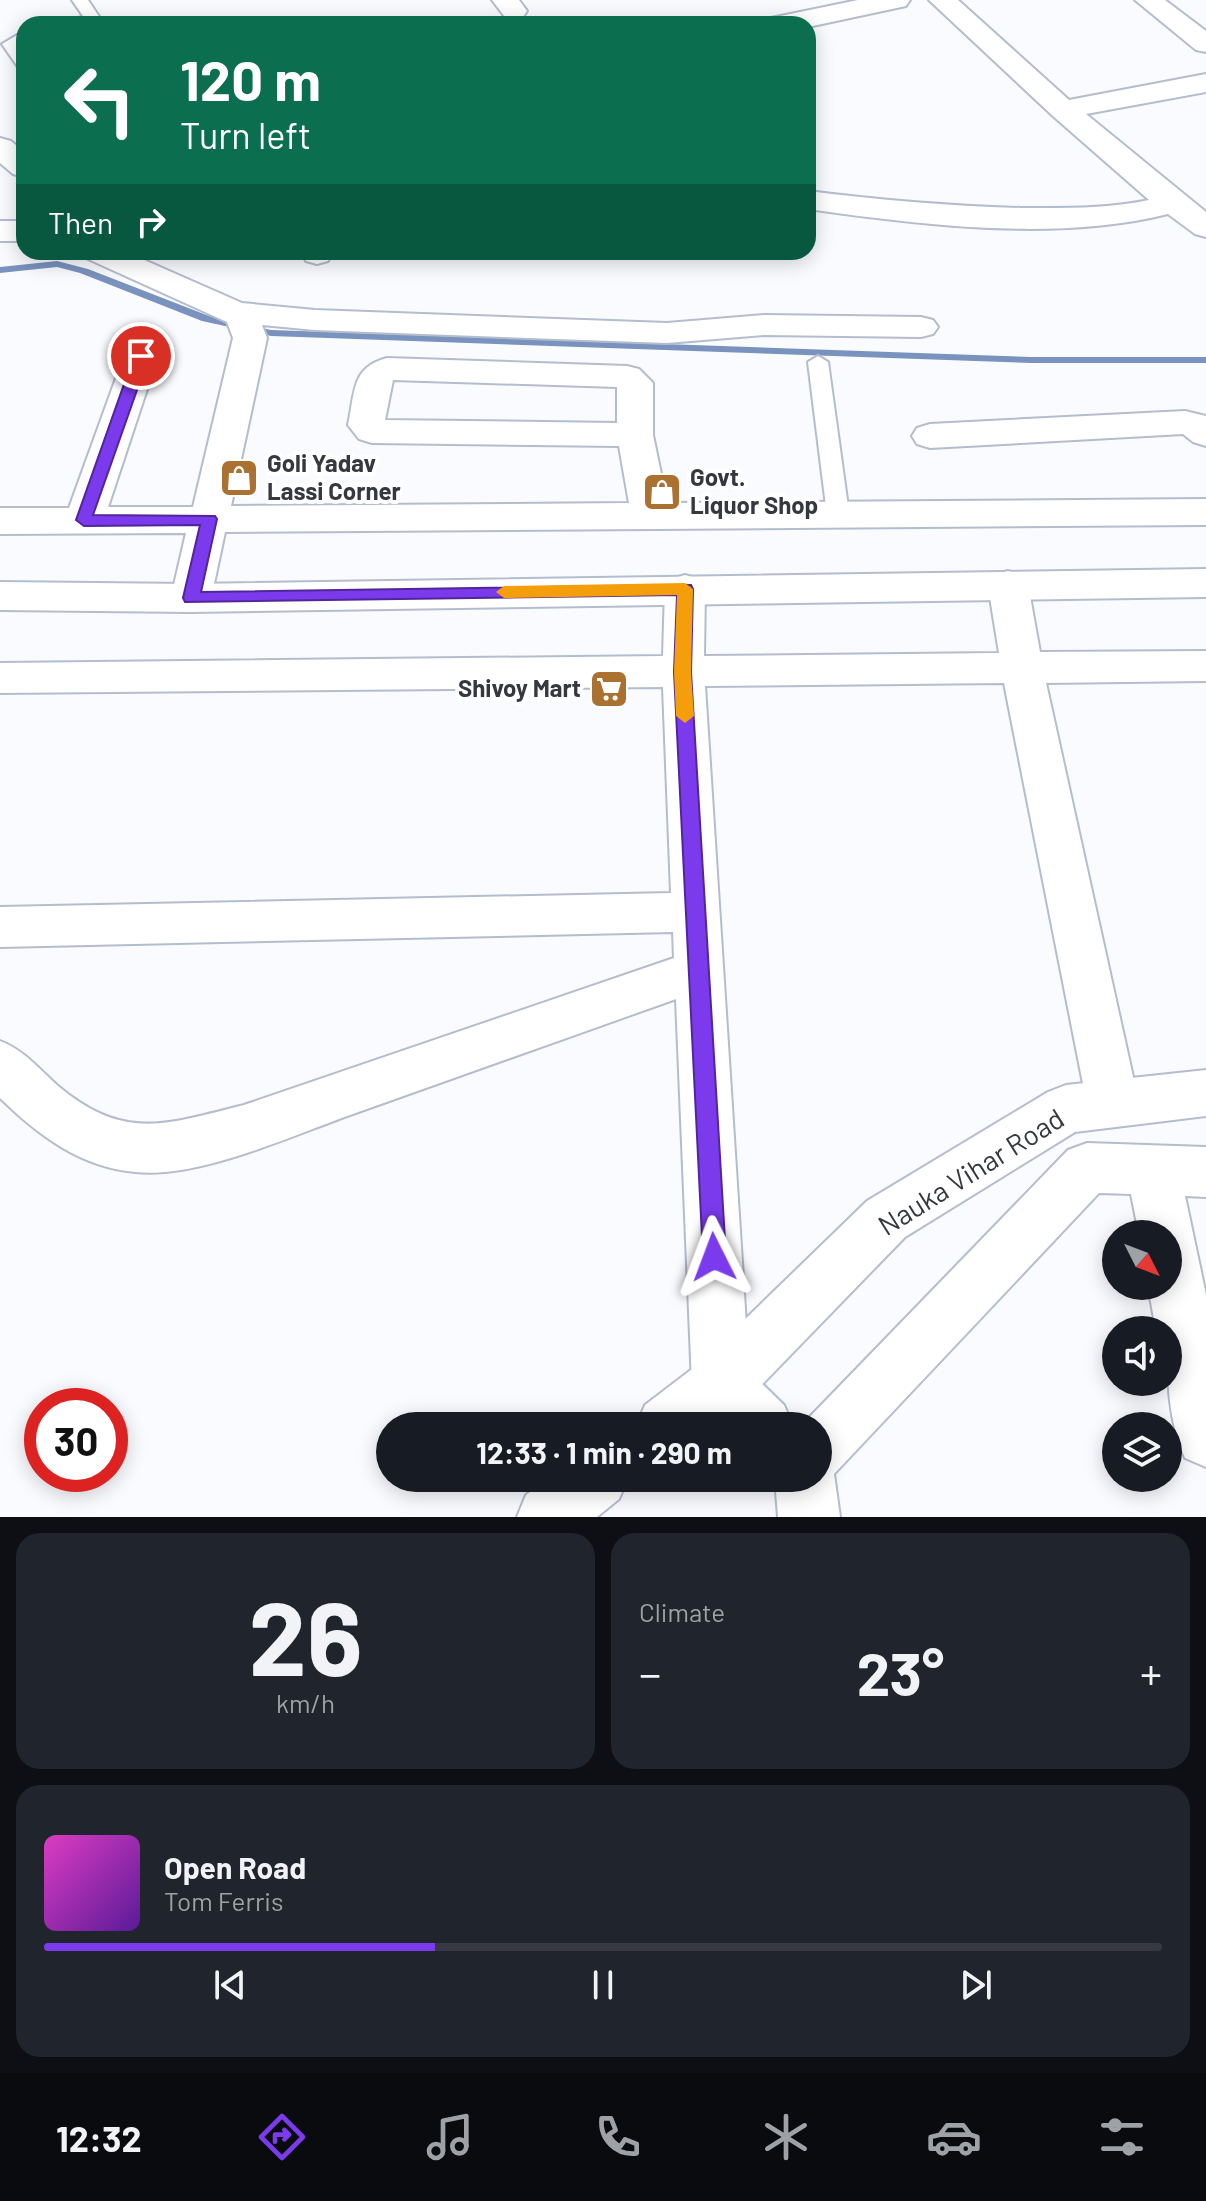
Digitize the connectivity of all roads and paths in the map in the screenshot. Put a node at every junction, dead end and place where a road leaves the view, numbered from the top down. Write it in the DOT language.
graph roads {
  1 [pos="897,0"];
  2 [pos="942,0"];
  3 [pos="1148,0"];
  4 [pos="816,17"];
  5 [pos="1206,44"];
  6 [pos="1206,83"];
  7 [pos="1063,110"];
  8 [pos="0,147"];
  9 [pos="16,161"];
  10 [pos="1166,198"];
  11 [pos="816,201"];
  12 [pos="1206,227"];
  13 [pos="115,260"];
  14 [pos="242,322"];
  15 [pos="921,327"];
  16 [pos="141,356"];
  17 [pos="818,362"];
  18 [pos="1206,434"];
  19 [pos="635,435"];
  20 [pos="930,436"];
  21 [pos="1206,512"];
  22 [pos="838,514"];
  23 [pos="650,516"];
  24 [pos="209,519"];
  25 [pos="84,520"];
  26 [pos="0,521"];
  27 [pos="1206,583"];
  28 [pos="1008,585"];
  29 [pos="685,589"];
  30 [pos="191,598"];
  31 [pos="2,603"];
  32 [pos="1206,666"];
  33 [pos="1022,668"];
  34 [pos="683,672"];
  35 [pos="0,678"];
  36 [pos="696,912"];
  37 [pos="0,927"];
  38 [pos="699,970"];
  39 [pos="0,1064"];
  40 [pos="1206,1093"];
  41 [pos="1113,1104"];
  42 [pos="1180,1171"];
  43 [pos="1169,1220"];
  44 [pos="1179,1300"];
  45 [pos="721,1384"];
  46 [pos="684,1412"];
  47 [pos="749,1412"];
  48 [pos="832,1436"];
  49 [pos="1206,1437"];
  50 [pos="580,1492"];
  51 [pos="806,1492"];
  52 [pos="548,1517"];
  53 [pos="809,1517"];
  1 -- 4 [label="street"];
  2 -- 7 [label="street"];
  3 -- 5 [label="street"];
  6 -- 7 [label="street"];
  7 -- 10 [label="street"];
  8 -- 9 [label="street"];
  10 -- 11 [label="street"];
  10 -- 12 [label="street"];
  13 -- 14 [label="street"];
  14 -- 15 [label="street"];
  14 -- 24 [label="street"];
  16 -- 25 [label="street"];
  17 -- 22 [label="lane"];
  18 -- 20 [label="street"];
  19 -- 19 [label="street"];
  19 -- 23 [label="street"];
  21 -- 22 [label="street"];
  22 -- 23 [label="street"];
  23 -- 24 [label="street"];
  24 -- 25 [label="street"];
  24 -- 30 [label="street"];
  25 -- 26 [label="street"];
  27 -- 28 [label="street"];
  28 -- 29 [label="street"];
  28 -- 33 [label="street"];
  29 -- 30 [label="street"];
  29 -- 34 [label="street"];
  30 -- 31 [label="street"];
  32 -- 33 [label="street"];
  33 -- 34 [label="street"];
  33 -- 41 [label="street"];
  34 -- 35 [label="street"];
  34 -- 36 [label="street"];
  36 -- 37 [label="street"];
  36 -- 38 [label="street"];
  38 -- 39 [label="street"];
  38 -- 45 [label="street"];
  40 -- 41 [label="street, Nauka Vihar Road"];
  41 -- 45 [label="street, Nauka Vihar Road"];
  42 -- 43 [label="street"];
  42 -- 48 [label="street"];
  44 -- 49 [label="street"];
  45 -- 46 [label="street, Nauka Vihar Road"];
  45 -- 47 [label="street"];
  50 -- 52 [label="street"];
  51 -- 53 [label="street"];
}
